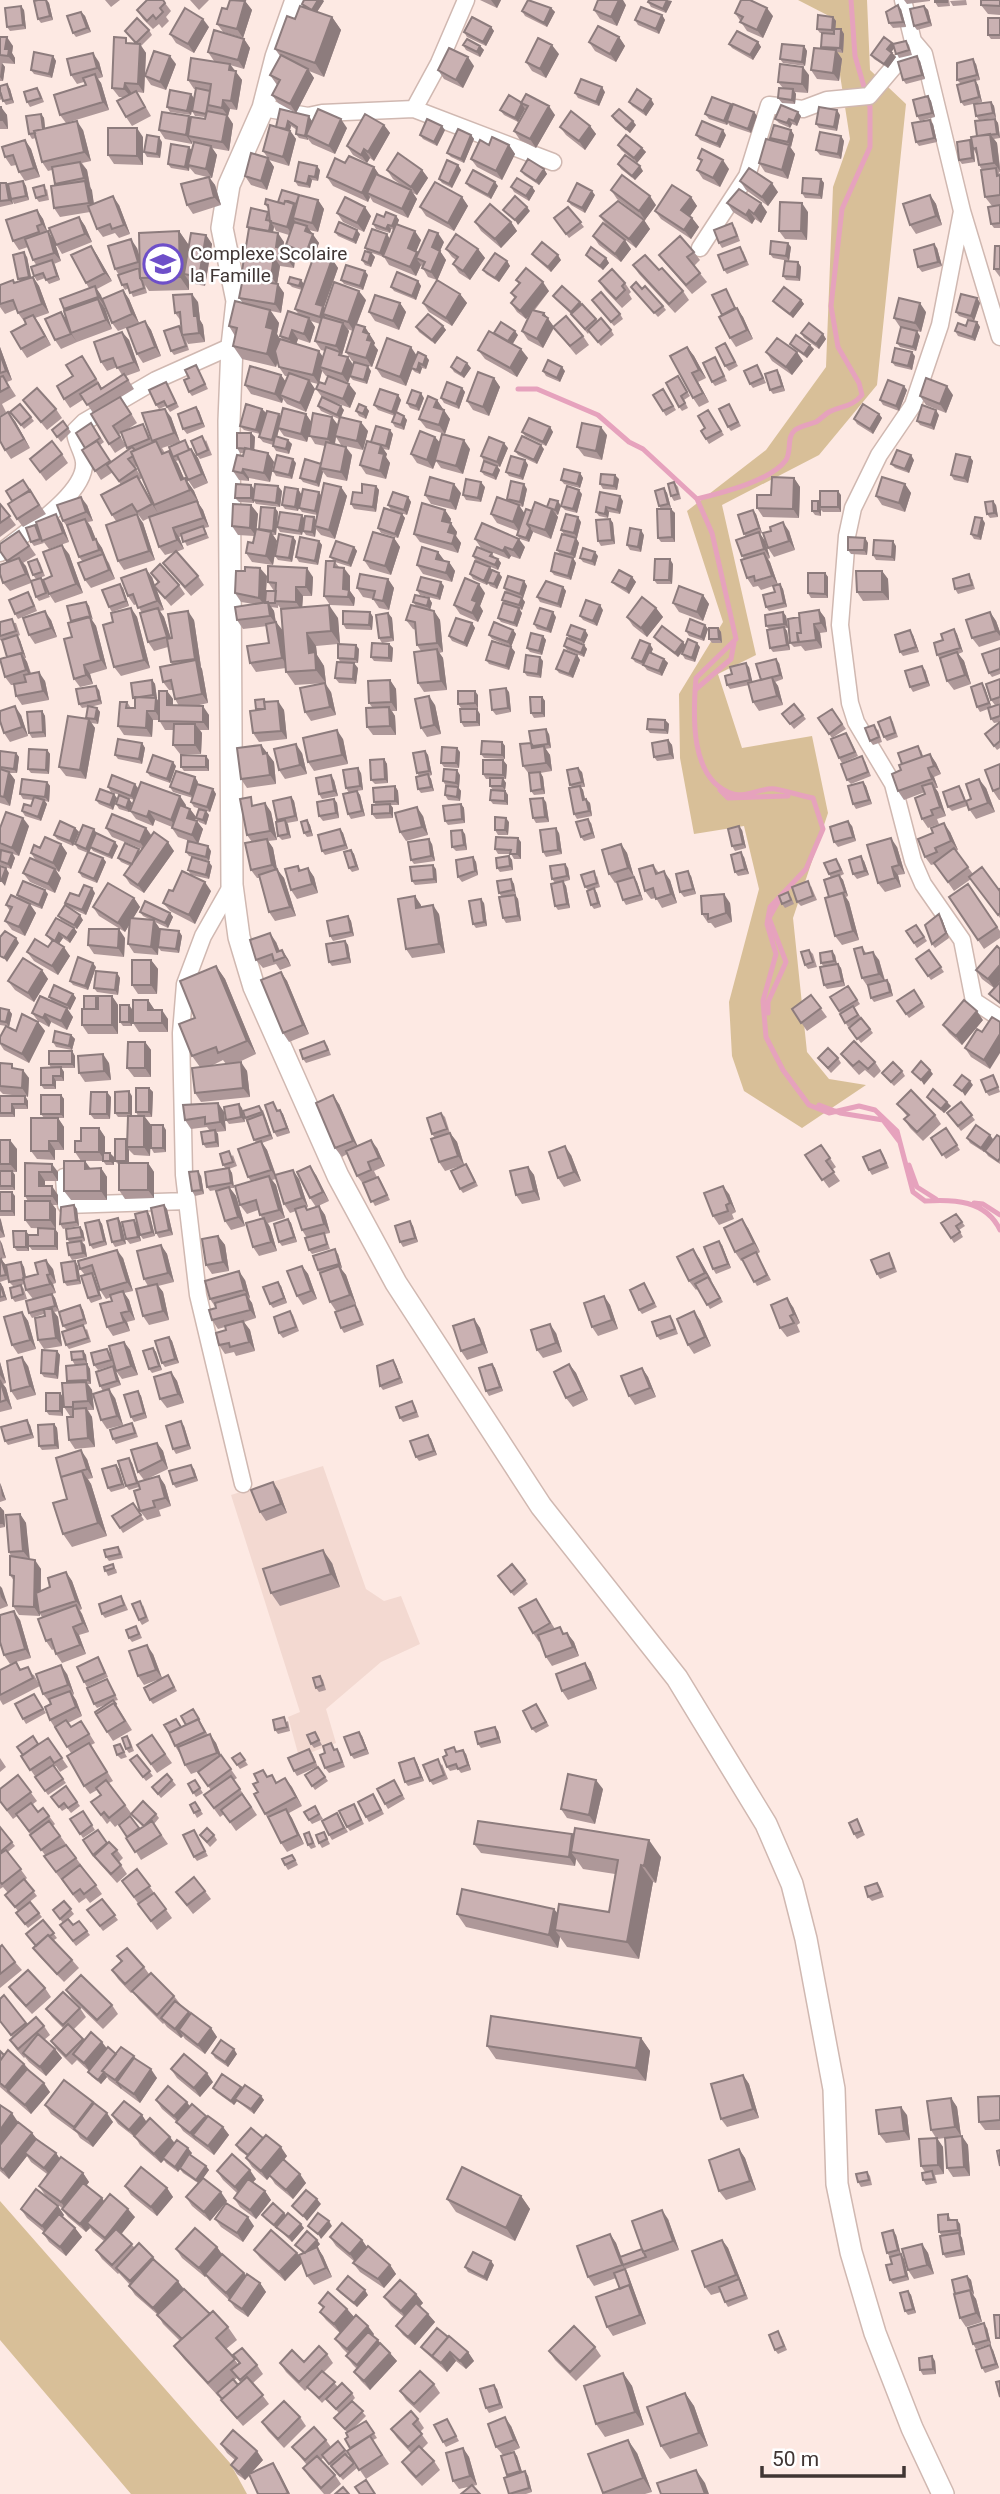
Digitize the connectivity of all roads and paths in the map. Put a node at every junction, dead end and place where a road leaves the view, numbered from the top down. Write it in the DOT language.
graph roads {
  1 [pos="296,0"];
  2 [pos="466,0"];
  3 [pos="903,0"];
  4 [pos="924,54"];
  5 [pos="263,108"];
  6 [pos="414,109"];
  7 [pos="552,162"];
  8 [pos="962,211"];
  9 [pos="700,248"];
  10 [pos="1000,337"];
  11 [pos="232,346"];
  12 [pos="0,553"];
  13 [pos="232,885"];
  14 [pos="1000,1017"];
  15 [pos="64,1177"];
  16 [pos="187,1201"];
  17 [pos="243,1484"];
  18 [pos="943,2494"];
  1 -- 5 [label="street"];
  2 -- 6 [label="street"];
  3 -- 4 [label="street"];
  4 -- 8 [label="street"];
  4 -- 9 [label="street"];
  5 -- 6 [label="street"];
  5 -- 11 [label="street"];
  6 -- 7 [label="street"];
  8 -- 10 [label="street"];
  8 -- 14 [label="street"];
  11 -- 12 [label="street"];
  11 -- 13 [label="street"];
  13 -- 16 [label="street"];
  13 -- 18 [label="street"];
  15 -- 16 [label="street"];
  16 -- 17 [label="street"];
}
